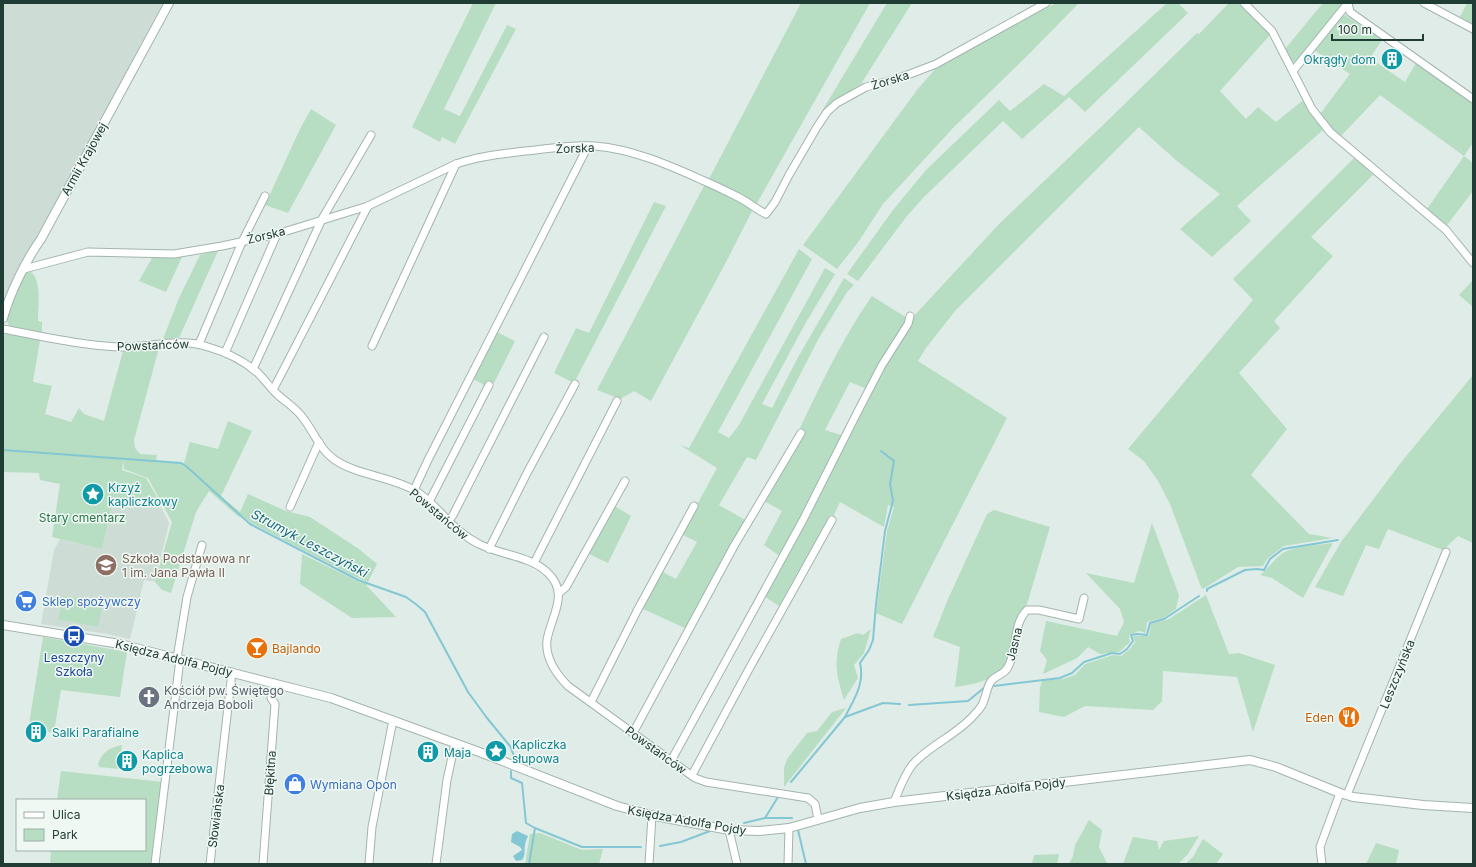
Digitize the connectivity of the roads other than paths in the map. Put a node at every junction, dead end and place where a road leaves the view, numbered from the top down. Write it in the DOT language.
graph roads {
  1 [pos="169,3"];
  2 [pos="1046,3"];
  3 [pos="1244,3"];
  4 [pos="1348,3"];
  5 [pos="1424,3"];
  6 [pos="1350,12"];
  7 [pos="1340,13"];
  8 [pos="1473,29"];
  9 [pos="1293,71"];
  10 [pos="1473,99"];
  11 [pos="371,135"];
  12 [pos="588,146"];
  13 [pos="456,164"];
  14 [pos="265,196"];
  15 [pos="368,206"];
  16 [pos="322,219"];
  17 [pos="277,234"];
  18 [pos="242,242"];
  19 [pos="1473,263"];
  20 [pos="24,269"];
  21 [pos="910,316"];
  22 [pos="3,318"];
  23 [pos="3,329"];
  24 [pos="544,337"];
  25 [pos="198,344"];
  26 [pos="372,346"];
  27 [pos="225,353"];
  28 [pos="253,369"];
  29 [pos="489,384"];
  30 [pos="575,384"];
  31 [pos="273,390"];
  32 [pos="617,401"];
  33 [pos="801,432"];
  34 [pos="319,442"];
  35 [pos="625,481"];
  36 [pos="414,490"];
  37 [pos="429,502"];
  38 [pos="694,506"];
  39 [pos="290,507"];
  40 [pos="832,520"];
  41 [pos="448,522"];
  42 [pos="202,545"];
  43 [pos="489,549"];
  44 [pos="1446,552"];
  45 [pos="534,563"];
  46 [pos="559,594"];
  47 [pos="1084,598"];
  48 [pos="3,625"];
  49 [pos="178,658"];
  50 [pos="232,672"];
  51 [pos="274,683"];
  52 [pos="591,702"];
  53 [pos="393,720"];
  54 [pos="633,733"];
  55 [pos="455,743"];
  56 [pos="671,761"];
  57 [pos="692,775"];
  58 [pos="1344,794"];
  59 [pos="894,802"];
  60 [pos="1473,808"];
  61 [pos="652,816"];
  62 [pos="818,819"];
  63 [pos="790,828"];
  64 [pos="729,830"];
  65 [pos="155,864"];
  66 [pos="210,864"];
  67 [pos="263,864"];
  68 [pos="369,864"];
  69 [pos="436,864"];
  70 [pos="649,864"];
  71 [pos="737,864"];
  72 [pos="788,864"];
  73 [pos="1322,864"];
  1 -- 20 [label="street, Armii Krajowej"];
  2 -- 12 [label="street, Żorska"];
  3 -- 9 [label="street"];
  4 -- 6 [label="street"];
  4 -- 7 [label="street"];
  5 -- 8 [label="street"];
  6 -- 7 [label="street"];
  6 -- 10 [label="street"];
  7 -- 9 [label="street"];
  9 -- 19 [label="street"];
  11 -- 16 [label="street"];
  12 -- 13 [label="street, Żorska"];
  12 -- 36 [label="street"];
  13 -- 15 [label="street, Żorska"];
  13 -- 26 [label="street"];
  14 -- 18 [label="street"];
  15 -- 16 [label="street, Żorska"];
  15 -- 31 [label="street"];
  16 -- 17 [label="street, Żorska"];
  16 -- 28 [label="street"];
  17 -- 18 [label="street, Żorska"];
  17 -- 27 [label="street"];
  18 -- 20 [label="street, Żorska"];
  18 -- 25 [label="street"];
  20 -- 22 [label="street, Armii Krajowej"];
  21 -- 56 [label="street"];
  23 -- 25 [label="street, Powstańców"];
  24 -- 41 [label="street"];
  25 -- 27 [label="street, Powstańców"];
  27 -- 28 [label="street, Powstańców"];
  28 -- 31 [label="street, Powstańców"];
  29 -- 37 [label="street"];
  30 -- 43 [label="street"];
  31 -- 34 [label="street, Powstańców"];
  32 -- 45 [label="street"];
  33 -- 54 [label="street"];
  34 -- 36 [label="street, Powstańców"];
  34 -- 39 [label="street"];
  35 -- 46 [label="street"];
  36 -- 37 [label="street, Powstańców"];
  37 -- 41 [label="street, Powstańców"];
  38 -- 52 [label="street"];
  40 -- 57 [label="street"];
  41 -- 43 [label="street, Powstańców"];
  42 -- 49 [label="street"];
  43 -- 45 [label="street, Powstańców"];
  44 -- 58 [label="street, Leszczyńska"];
  45 -- 46 [label="street, Powstańców"];
  46 -- 52 [label="street, Powstańców"];
  47 -- 59 [label="street, Jasna"];
  48 -- 49 [label="street, Księdza Adolfa Pojdy"];
  49 -- 50 [label="street, Księdza Adolfa Pojdy"];
  49 -- 65 [label="street"];
  50 -- 51 [label="street, Księdza Adolfa Pojdy"];
  50 -- 66 [label="street, Słowiańska"];
  51 -- 53 [label="street, Księdza Adolfa Pojdy"];
  51 -- 67 [label="street, Błękitna"];
  52 -- 54 [label="street, Powstańców"];
  53 -- 55 [label="street, Księdza Adolfa Pojdy"];
  53 -- 68 [label="street"];
  54 -- 56 [label="street, Powstańców"];
  55 -- 61 [label="street, Księdza Adolfa Pojdy"];
  55 -- 69 [label="street"];
  56 -- 57 [label="street, Powstańców"];
  57 -- 62 [label="street, Powstańców"];
  58 -- 59 [label="street, Księdza Adolfa Pojdy"];
  58 -- 60 [label="street"];
  58 -- 73 [label="street, Leszczyńska"];
  59 -- 62 [label="street, Księdza Adolfa Pojdy"];
  61 -- 64 [label="street, Księdza Adolfa Pojdy"];
  61 -- 70 [label="street"];
  62 -- 63 [label="street, Księdza Adolfa Pojdy"];
  63 -- 64 [label="street, Księdza Adolfa Pojdy"];
  63 -- 72 [label="street"];
  64 -- 71 [label="street"];
}
